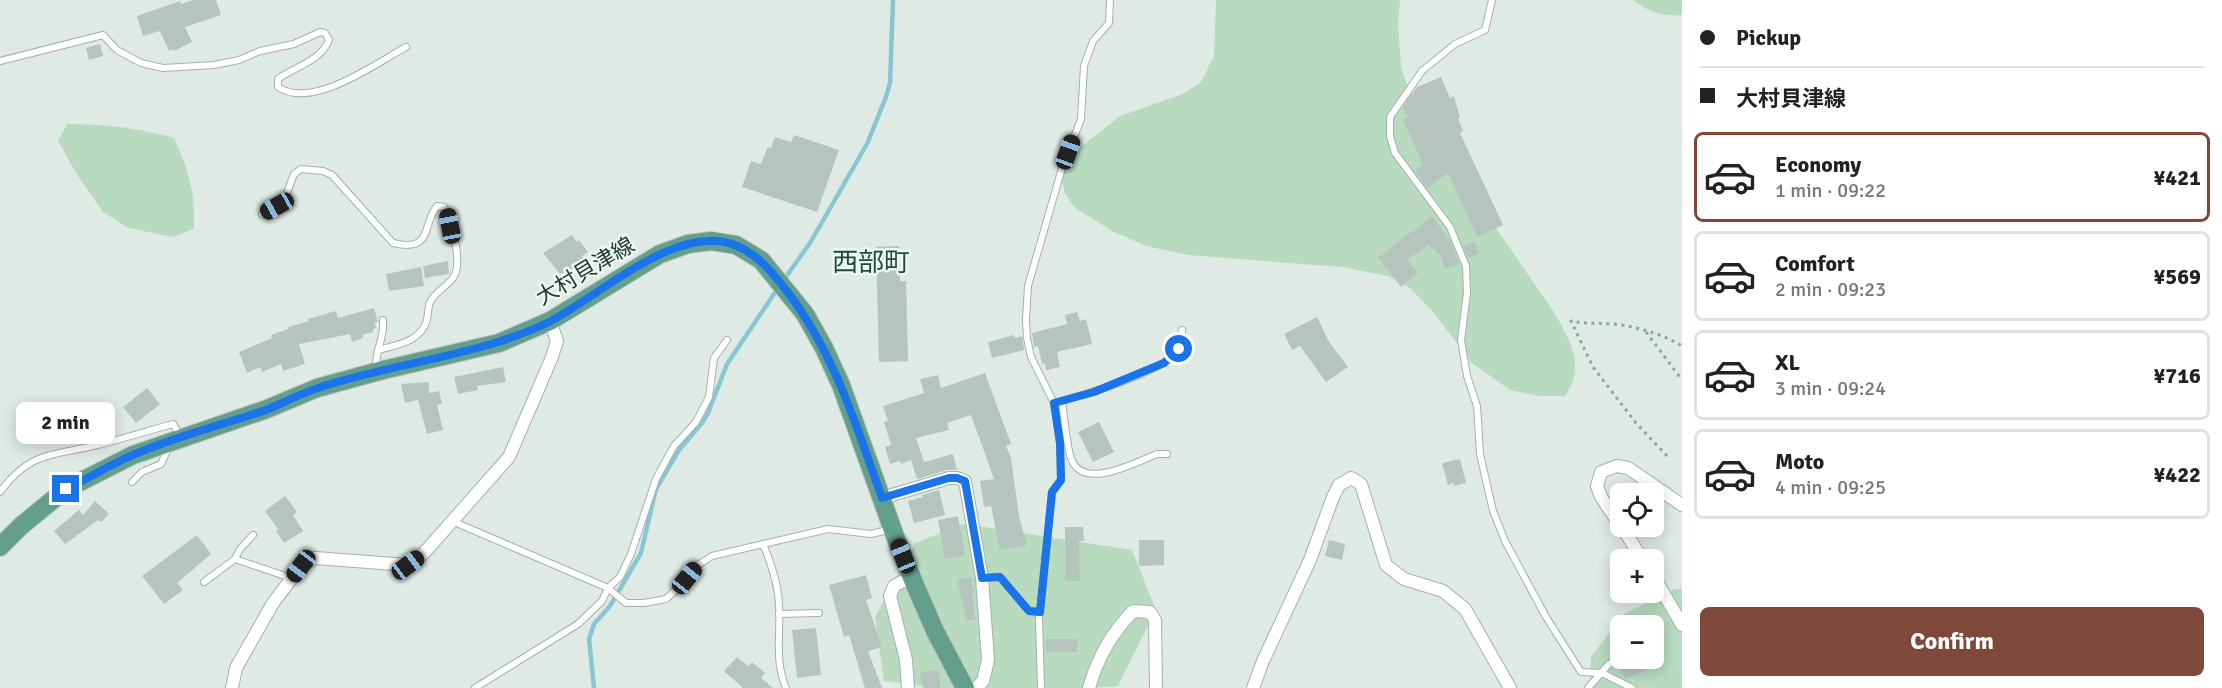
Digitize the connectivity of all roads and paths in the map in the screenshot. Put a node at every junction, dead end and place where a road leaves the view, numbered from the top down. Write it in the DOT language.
graph roads {
  1 [pos="1110,0"];
  2 [pos="1492,0"];
  3 [pos="406,47"];
  4 [pos="0,61"];
  5 [pos="262,214"];
  6 [pos="383,320"];
  7 [pos="550,321"];
  8 [pos="1182,330"];
  9 [pos="1645,331"];
  10 [pos="726,340"];
  11 [pos="1682,346"];
  12 [pos="378,350"];
  13 [pos="377,372"];
  14 [pos="1682,380"];
  15 [pos="1062,401"];
  16 [pos="1054,403"];
  17 [pos="177,439"];
  18 [pos="1167,454"];
  19 [pos="1667,456"];
  20 [pos="132,482"];
  21 [pos="1649,483"];
  22 [pos="0,492"];
  23 [pos="1664,493"];
  24 [pos="882,498"];
  25 [pos="1682,506"];
  26 [pos="1610,510"];
  27 [pos="452,521"];
  28 [pos="892,529"];
  29 [pos="253,535"];
  30 [pos="763,544"];
  31 [pos="0,547"];
  32 [pos="235,559"];
  33 [pos="911,577"];
  34 [pos="292,578"];
  35 [pos="982,578"];
  36 [pos="204,582"];
  37 [pos="608,588"];
  38 [pos="1664,594"];
  39 [pos="1040,612"];
  40 [pos="819,613"];
  41 [pos="779,614"];
  42 [pos="1682,625"];
  43 [pos="1610,663"];
  44 [pos="1600,673"];
  45 [pos="976,687"];
  46 [pos="232,688"];
  47 [pos="476,688"];
  48 [pos="786,688"];
  49 [pos="908,688"];
  50 [pos="1041,688"];
  51 [pos="1089,688"];
  52 [pos="1156,688"];
  53 [pos="1253,688"];
  54 [pos="1510,688"];
  55 [pos="1588,688"];
  56 [pos="1632,688"];
  1 -- 16 [label="lane"];
  2 -- 44 [label="lane"];
  3 -- 4 [label="lane"];
  5 -- 12 [label="lane"];
  6 -- 12 [label="lane"];
  7 -- 13 [label="main road, 大村貝津線"];
  7 -- 24 [label="main road, 大村貝津線"];
  7 -- 27 [label="street"];
  8 -- 15 [label="lane"];
  9 -- 11 [label="path"];
  9 -- 14 [label="path"];
  9 -- 19 [label="path"];
  10 -- 37 [label="lane"];
  12 -- 13 [label="lane"];
  13 -- 17 [label="main road, 大村貝津線"];
  15 -- 16 [label="lane"];
  15 -- 18 [label="lane"];
  16 -- 39 [label="lane"];
  17 -- 20 [label="lane"];
  17 -- 22 [label="lane"];
  17 -- 31 [label="main road, 大村貝津線"];
  21 -- 26 [label="street"];
  23 -- 25 [label="street"];
  24 -- 28 [label="main road, 大村貝津線"];
  24 -- 35 [label="street"];
  27 -- 34 [label="street"];
  27 -- 37 [label="lane"];
  28 -- 30 [label="lane"];
  28 -- 33 [label="main road, 大村貝津線"];
  29 -- 32 [label="lane"];
  30 -- 37 [label="lane"];
  30 -- 41 [label="lane"];
  32 -- 34 [label="lane"];
  32 -- 36 [label="lane"];
  33 -- 45 [label="main road, 大村貝津線"];
  33 -- 49 [label="street"];
  34 -- 46 [label="street"];
  35 -- 39 [label="lane"];
  35 -- 45 [label="street"];
  37 -- 47 [label="lane"];
  38 -- 42 [label="street"];
  39 -- 50 [label="lane"];
  40 -- 41 [label="lane"];
  41 -- 48 [label="lane"];
  43 -- 44 [label="lane"];
  44 -- 55 [label="lane"];
  44 -- 56 [label="lane"];
  51 -- 52 [label="street"];
  53 -- 54 [label="street"];
}
